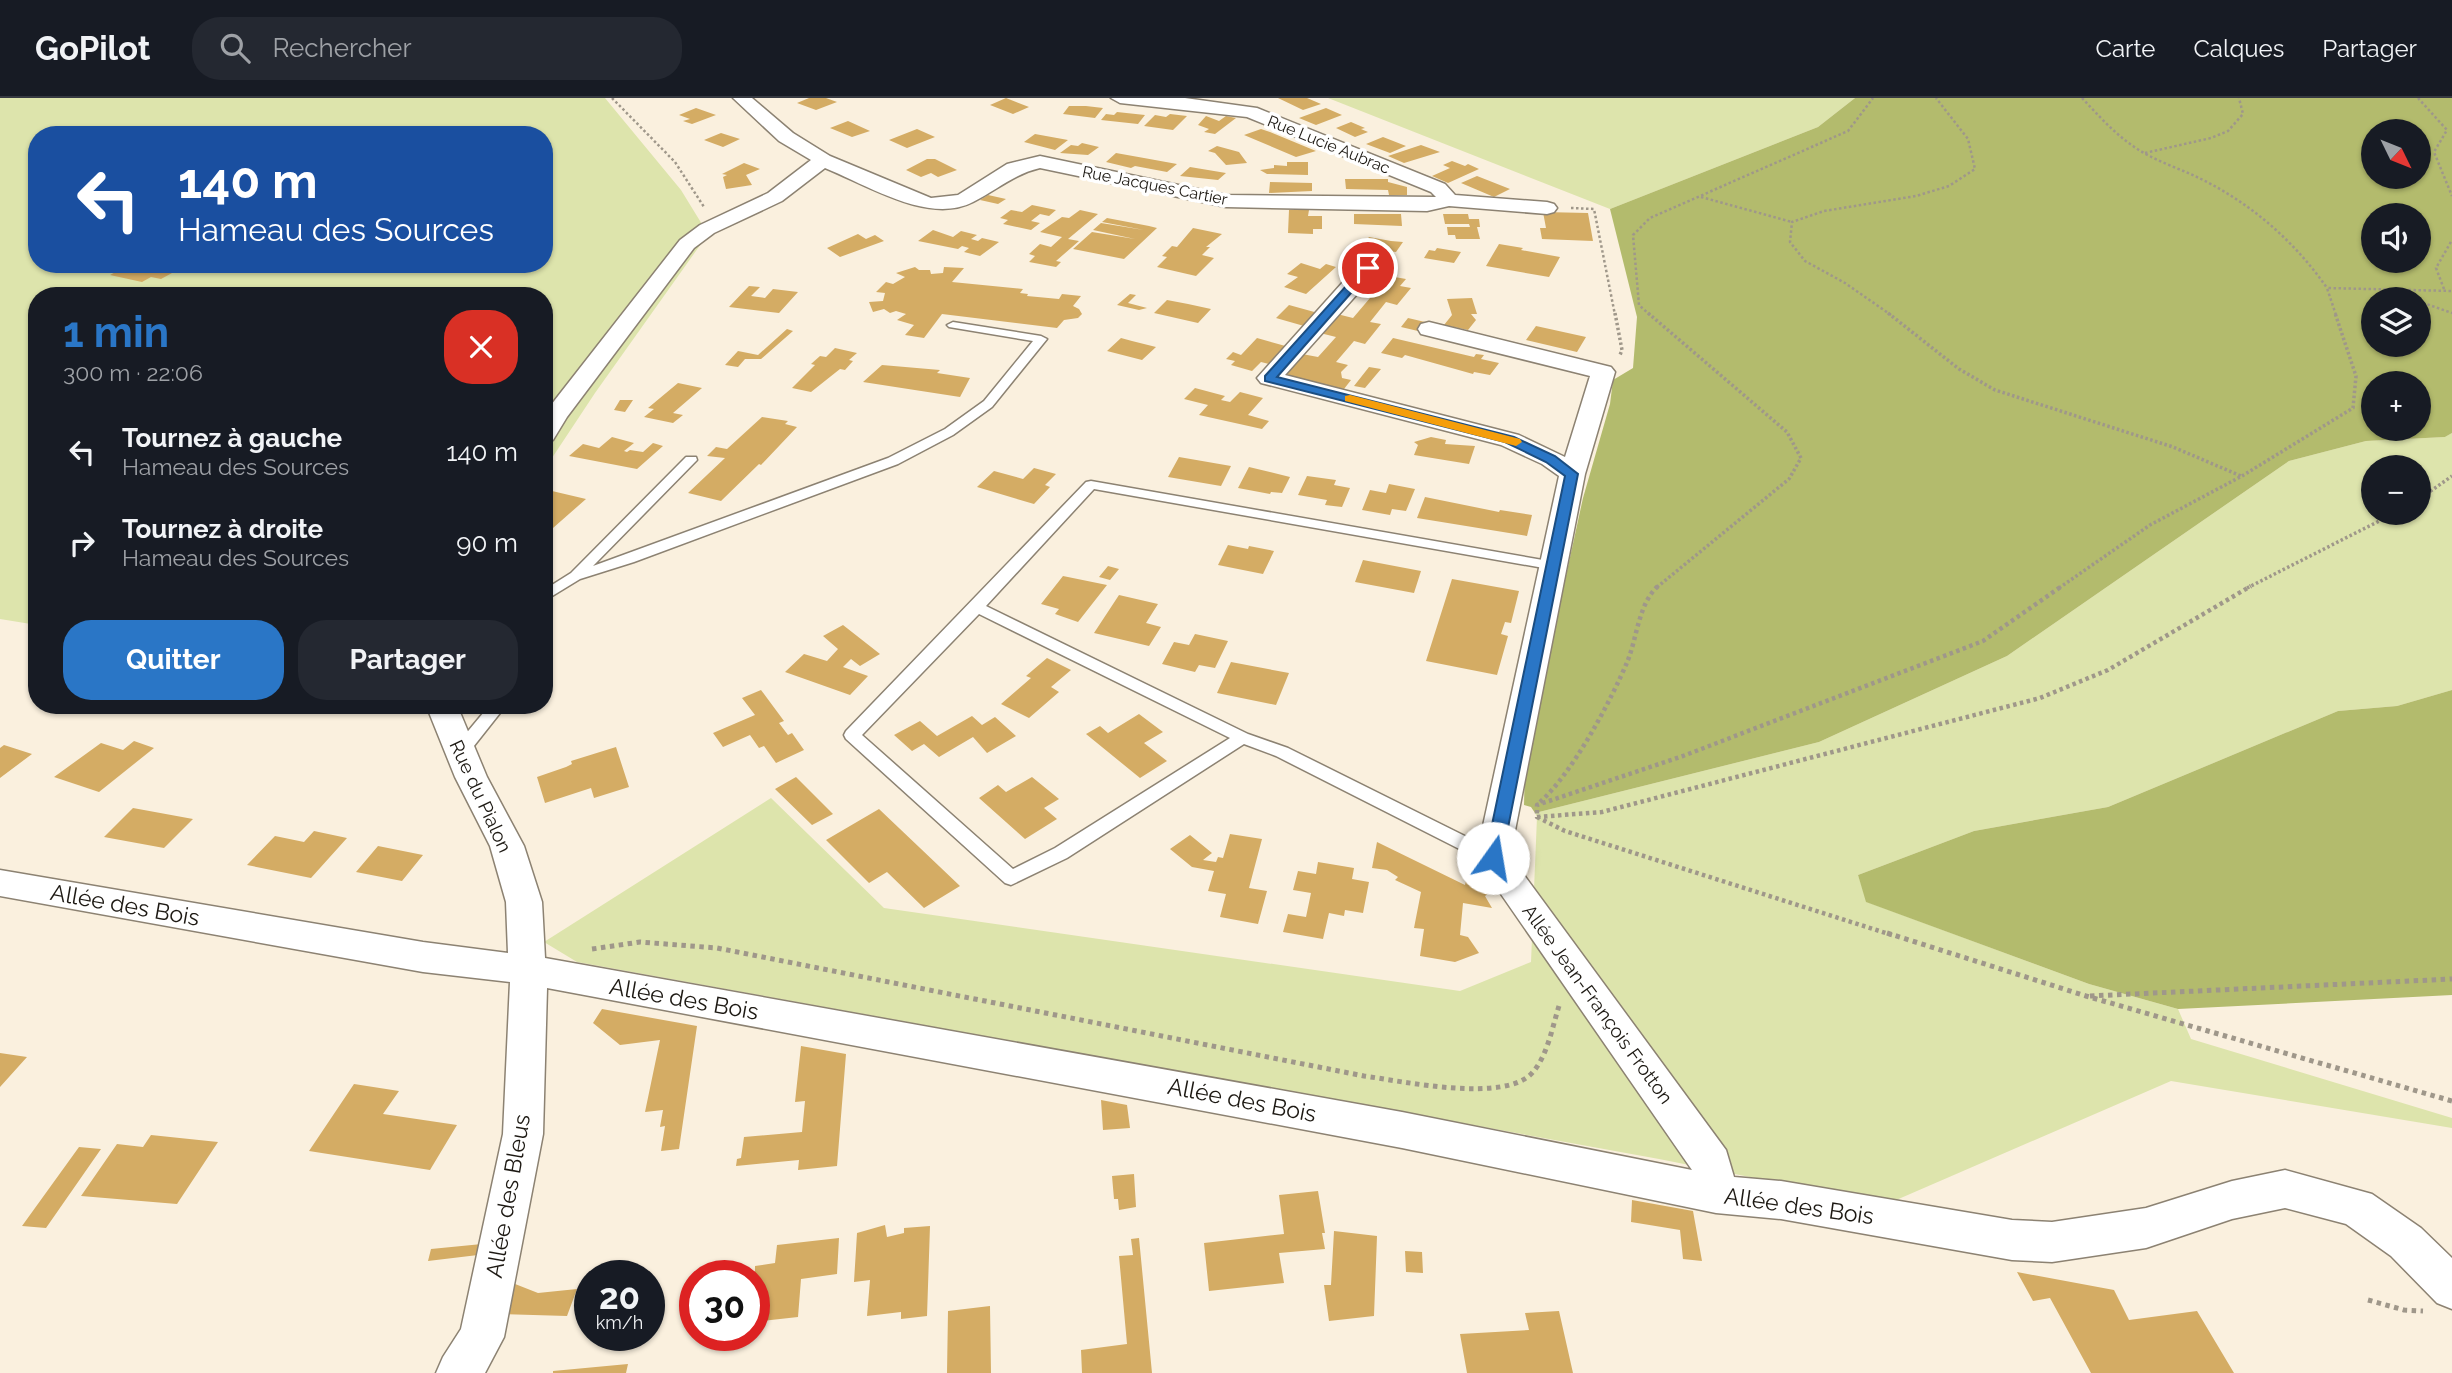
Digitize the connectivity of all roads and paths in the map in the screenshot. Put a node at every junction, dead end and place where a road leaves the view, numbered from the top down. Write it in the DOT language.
graph roads {
  1 [pos="612,98"];
  2 [pos="742,98"];
  3 [pos="1120,98"];
  4 [pos="1873,98"];
  5 [pos="1936,98"];
  6 [pos="2082,98"];
  7 [pos="2239,98"];
  8 [pos="2418,98"];
  9 [pos="2144,153"];
  10 [pos="823,160"];
  11 [pos="1700,196"];
  12 [pos="2452,196"];
  13 [pos="1449,200"];
  14 [pos="1548,208"];
  15 [pos="1792,222"];
  16 [pos="707,229"];
  17 [pos="2452,240"];
  18 [pos="1368,268"];
  19 [pos="2327,288"];
  20 [pos="2361,289"];
  21 [pos="2431,289"];
  22 [pos="2444,289"];
  23 [pos="2452,290"];
  24 [pos="2431,306"];
  25 [pos="2452,313"];
  26 [pos="953,325"];
  27 [pos="1429,329"];
  28 [pos="1603,372"];
  29 [pos="553,420"];
  30 [pos="691,460"];
  31 [pos="1572,474"];
  32 [pos="2242,476"];
  33 [pos="2452,476"];
  34 [pos="2431,491"];
  35 [pos="2371,525"];
  36 [pos="1555,566"];
  37 [pos="575,576"];
  38 [pos="553,591"];
  39 [pos="977,607"];
  40 [pos="445,714"];
  41 [pos="491,714"];
  42 [pos="1242,738"];
  43 [pos="460,752"];
  44 [pos="1537,805"];
  45 [pos="1537,817"];
  46 [pos="1496,845"];
  47 [pos="0,883"];
  48 [pos="582,950"];
  49 [pos="1571,967"];
  50 [pos="529,970"];
  51 [pos="2452,979"];
  52 [pos="2086,996"];
  53 [pos="2452,1101"];
  54 [pos="1716,1194"];
  55 [pos="2440,1299"];
  56 [pos="2368,1300"];
  57 [pos="459,1373"];
  1 -- 16 [label="path"];
  2 -- 10 [label="street, Rue Jacques Cartier"];
  3 -- 13 [label="street, Rue Lucie Aubrac"];
  4 -- 11 [label="path"];
  5 -- 15 [label="path"];
  6 -- 9 [label="path"];
  7 -- 9 [label="path"];
  8 -- 12 [label="path"];
  9 -- 19 [label="path"];
  10 -- 13 [label="street, Rue Jacques Cartier"];
  10 -- 16 [label="street"];
  11 -- 15 [label="path"];
  11 -- 44 [label="path"];
  13 -- 14 [label="street, Rue Jacques Cartier"];
  14 -- 28 [label="path"];
  15 -- 32 [label="path"];
  16 -- 29 [label="street"];
  17 -- 22 [label="path"];
  18 -- 31 [label="street"];
  19 -- 20 [label="path"];
  19 -- 32 [label="path"];
  21 -- 22 [label="path"];
  22 -- 23 [label="path"];
  24 -- 25 [label="path"];
  26 -- 37 [label="lane"];
  27 -- 28 [label="street"];
  28 -- 31 [label="street"];
  30 -- 37 [label="lane"];
  31 -- 36 [label="street"];
  32 -- 44 [label="path"];
  33 -- 34 [label="path"];
  35 -- 45 [label="path"];
  36 -- 39 [label="lane"];
  36 -- 46 [label="street"];
  37 -- 38 [label="lane"];
  39 -- 42 [label="lane"];
  39 -- 42 [label="lane"];
  40 -- 43 [label="street, Rue du Pialon"];
  41 -- 43 [label="lane"];
  42 -- 46 [label="lane"];
  43 -- 50 [label="street, Rue du Pialon"];
  44 -- 45 [label="path"];
  45 -- 46 [label="path"];
  45 -- 52 [label="path"];
  46 -- 49 [label="street, Allée Jean-François Frotton"];
  47 -- 50 [label="street, Allée des Bois"];
  48 -- 49 [label="path"];
  49 -- 54 [label="street, Allée Jean-François Frotton"];
  50 -- 54 [label="street, Allée des Bois"];
  50 -- 57 [label="street, Allée des Bleus"];
  51 -- 52 [label="path"];
  52 -- 53 [label="path"];
  54 -- 55 [label="street, Allée des Bois"];
  55 -- 56 [label="path"];
}
